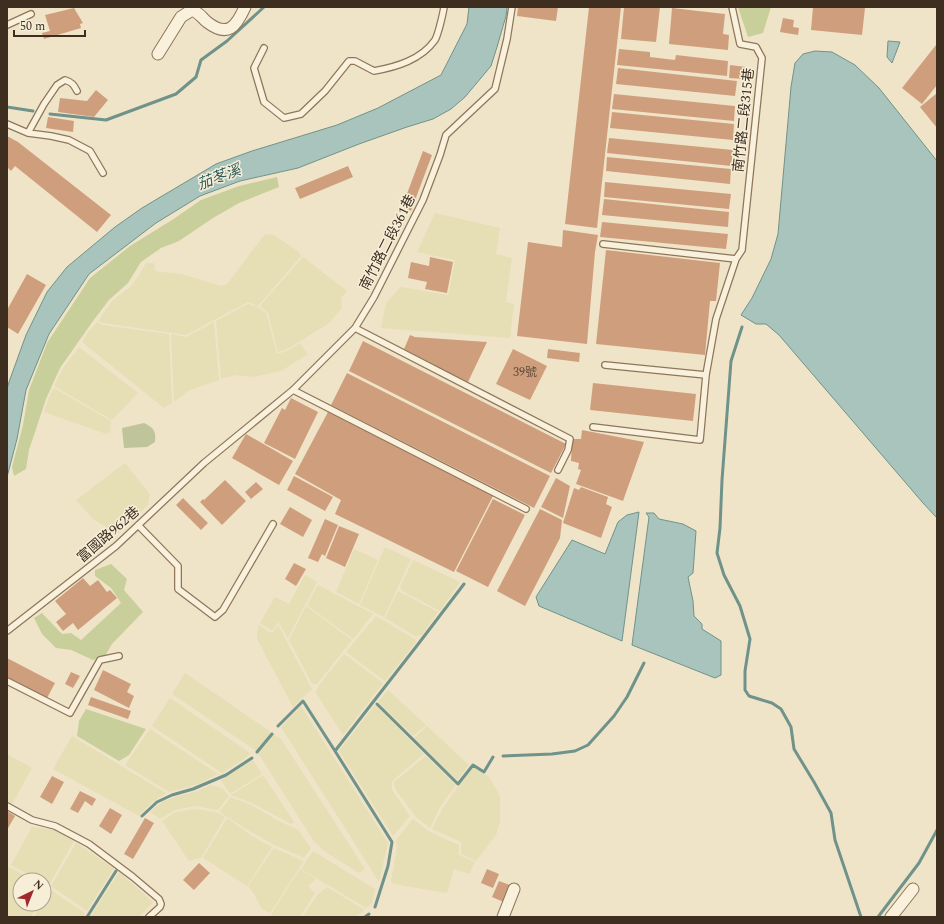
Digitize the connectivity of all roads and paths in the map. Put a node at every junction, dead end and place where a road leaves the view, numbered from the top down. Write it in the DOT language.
graph roads {
  1 [pos="245,7"];
  2 [pos="444,7"];
  3 [pos="512,7"];
  4 [pos="732,7"];
  5 [pos="31,14"];
  6 [pos="7,25"];
  7 [pos="264,48"];
  8 [pos="158,54"];
  9 [pos="77,91"];
  10 [pos="7,124"];
  11 [pos="28,133"];
  12 [pos="103,173"];
  13 [pos="604,244"];
  14 [pos="736,259"];
  15 [pos="356,328"];
  16 [pos="605,365"];
  17 [pos="706,375"];
  18 [pos="293,390"];
  19 [pos="593,427"];
  20 [pos="219,450"];
  21 [pos="558,470"];
  22 [pos="526,509"];
  23 [pos="273,524"];
  24 [pos="138,525"];
  25 [pos="7,631"];
  26 [pos="119,656"];
  27 [pos="7,681"];
  28 [pos="7,806"];
  29 [pos="913,888"];
  30 [pos="514,890"];
  31 [pos="149,917"];
  32 [pos="503,917"];
  33 [pos="891,917"];
  1 -- 8 [label="street"];
  2 -- 7 [label="lane"];
  3 -- 15 [label="lane, 南竹路二段361巷"];
  4 -- 14 [label="lane, 南竹路二段315巷"];
  5 -- 6 [label="lane"];
  9 -- 11 [label="lane"];
  10 -- 11 [label="lane"];
  11 -- 12 [label="lane"];
  13 -- 14 [label="lane"];
  14 -- 17 [label="lane"];
  15 -- 18 [label="lane, 南竹路二段361巷"];
  15 -- 21 [label="lane"];
  16 -- 17 [label="lane"];
  17 -- 19 [label="lane"];
  18 -- 20 [label="lane, 南竹路二段361巷"];
  18 -- 22 [label="lane"];
  20 -- 24 [label="lane, 富國路962巷"];
  23 -- 24 [label="lane"];
  24 -- 25 [label="lane, 富國路962巷"];
  26 -- 27 [label="lane"];
  28 -- 31 [label="lane"];
  29 -- 33 [label="street"];
  30 -- 32 [label="street"];
}
